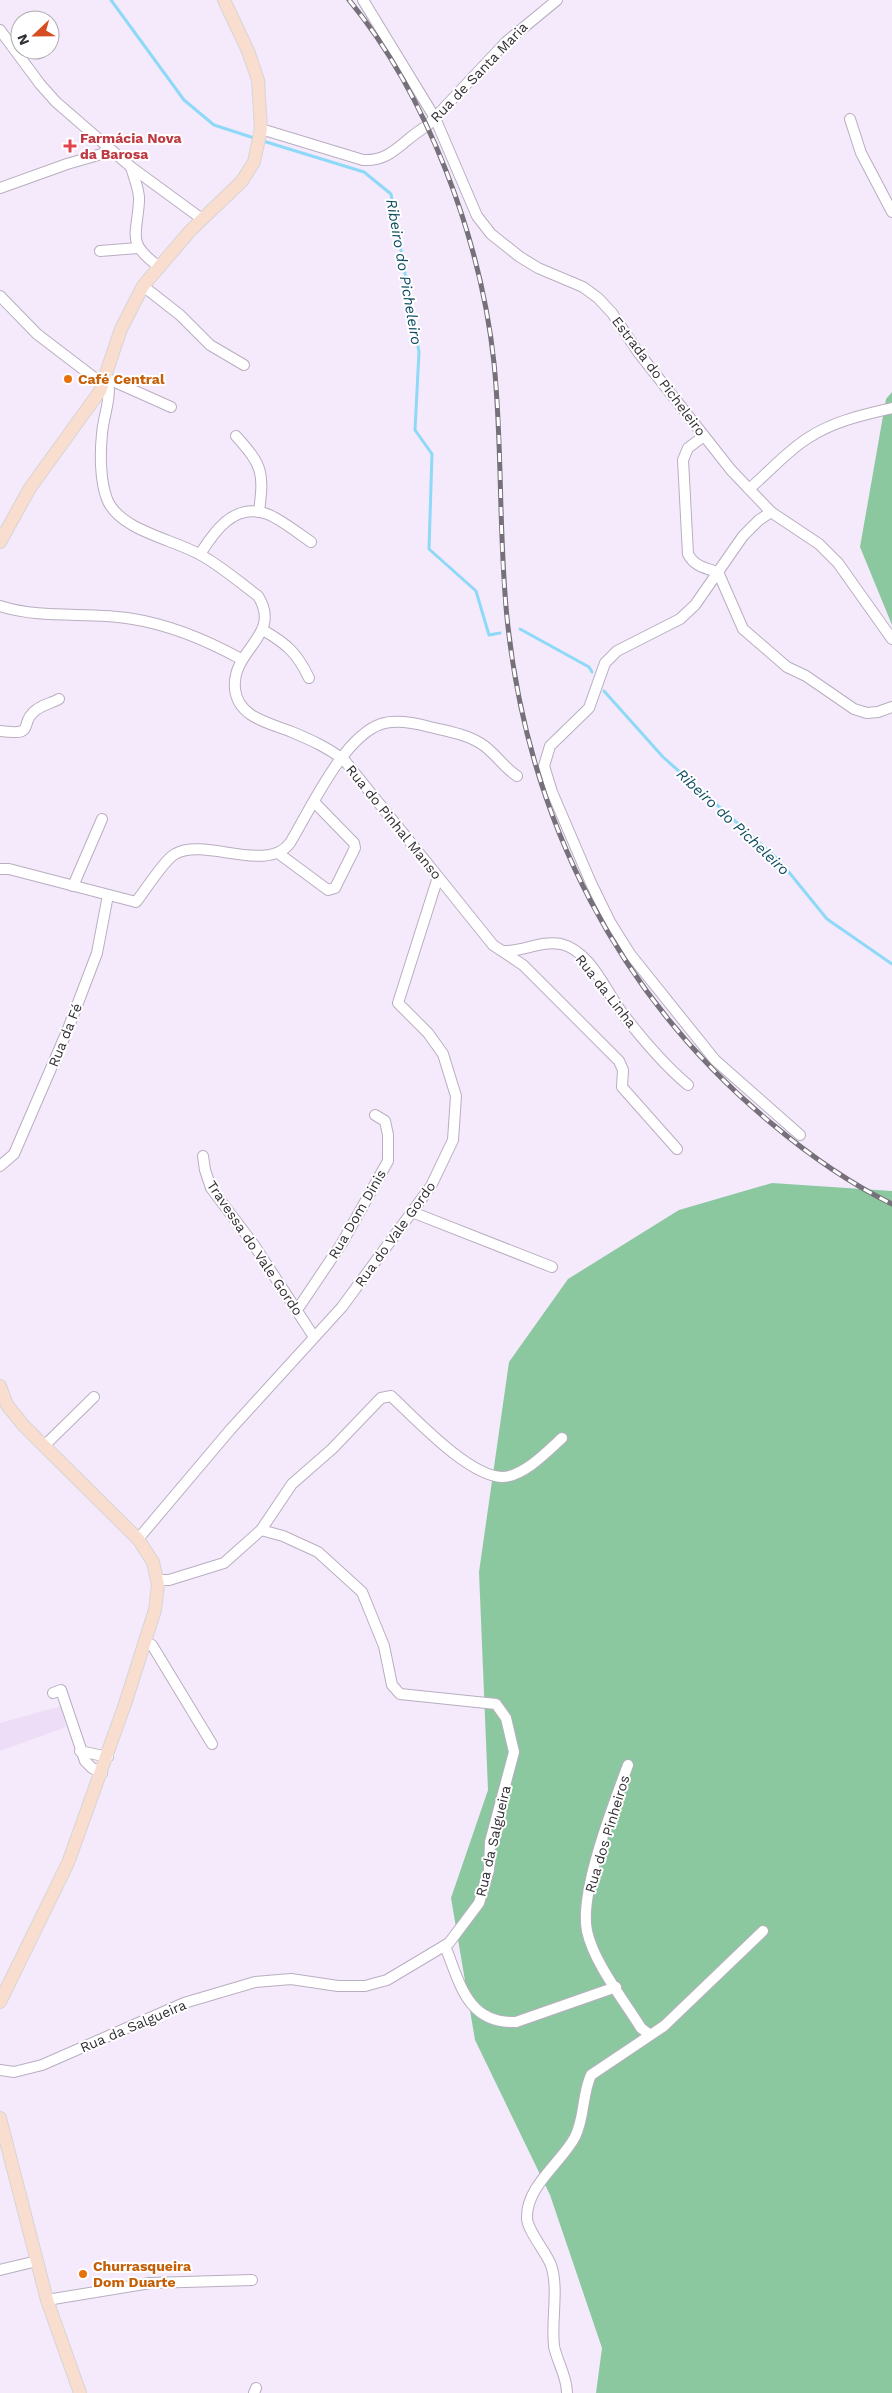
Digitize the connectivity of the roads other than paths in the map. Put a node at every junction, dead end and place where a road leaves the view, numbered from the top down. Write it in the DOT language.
graph roads {
  1 [pos="224,0"];
  2 [pos="363,0"];
  3 [pos="557,0"];
  4 [pos="0,30"];
  5 [pos="436,118"];
  6 [pos="850,119"];
  7 [pos="260,136"];
  8 [pos="112,151"];
  9 [pos="131,167"];
  10 [pos="0,188"];
  11 [pos="892,212"];
  12 [pos="202,219"];
  13 [pos="138,248"];
  14 [pos="100,251"];
  15 [pos="158,266"];
  16 [pos="143,286"];
  17 [pos="0,296"];
  18 [pos="244,365"];
  19 [pos="105,381"];
  20 [pos="171,407"];
  21 [pos="892,408"];
  22 [pos="236,436"];
  23 [pos="704,436"];
  24 [pos="749,489"];
  25 [pos="259,512"];
  26 [pos="771,512"];
  27 [pos="0,542"];
  28 [pos="311,542"];
  29 [pos="200,554"];
  30 [pos="718,572"];
  31 [pos="0,606"];
  32 [pos="263,630"];
  33 [pos="892,639"];
  34 [pos="241,659"];
  35 [pos="309,678"];
  36 [pos="58,699"];
  37 [pos="892,707"];
  38 [pos="0,731"];
  39 [pos="340,758"];
  40 [pos="517,776"];
  41 [pos="314,802"];
  42 [pos="102,819"];
  43 [pos="278,853"];
  44 [pos="0,869"];
  45 [pos="438,877"];
  46 [pos="73,886"];
  47 [pos="108,895"];
  48 [pos="504,951"];
  49 [pos="688,1084"];
  50 [pos="375,1115"];
  51 [pos="800,1135"];
  52 [pos="677,1149"];
  53 [pos="203,1156"];
  54 [pos="0,1166"];
  55 [pos="412,1212"];
  56 [pos="552,1267"];
  57 [pos="297,1310"];
  58 [pos="314,1337"];
  59 [pos="0,1386"];
  60 [pos="94,1397"];
  61 [pos="562,1438"];
  62 [pos="44,1446"];
  63 [pos="261,1530"];
  64 [pos="138,1539"];
  65 [pos="157,1580"];
  66 [pos="144,1642"];
  67 [pos="53,1693"];
  68 [pos="212,1744"];
  69 [pos="80,1751"];
  70 [pos="108,1757"];
  71 [pos="628,1764"];
  72 [pos="102,1773"];
  73 [pos="763,1930"];
  74 [pos="445,1946"];
  75 [pos="616,1987"];
  76 [pos="0,2002"];
  77 [pos="650,2034"];
  78 [pos="0,2070"];
  79 [pos="0,2118"];
  80 [pos="37,2261"];
  81 [pos="0,2270"];
  82 [pos="252,2280"];
  83 [pos="47,2300"];
  84 [pos="80,2393"];
  85 [pos="567,2393"];
  1 -- 7 [label="main road"];
  2 -- 5 [label="street, Estrada do Picheleiro"];
  3 -- 5 [label="street, Rua de Santa Maria"];
  4 -- 8 [label="street"];
  5 -- 7 [label="street, Rua de Santa Maria"];
  5 -- 23 [label="street, Estrada do Picheleiro"];
  6 -- 11 [label="street"];
  7 -- 12 [label="main road"];
  8 -- 9 [label="street"];
  8 -- 10 [label="street"];
  9 -- 12 [label="street"];
  9 -- 13 [label="street"];
  12 -- 15 [label="main road"];
  13 -- 14 [label="street"];
  13 -- 15 [label="street"];
  15 -- 16 [label="main road"];
  16 -- 18 [label="street"];
  16 -- 19 [label="main road"];
  17 -- 19 [label="street"];
  19 -- 20 [label="street"];
  19 -- 27 [label="main road"];
  19 -- 29 [label="street"];
  21 -- 24 [label="street"];
  22 -- 25 [label="street"];
  23 -- 24 [label="street, Estrada do Picheleiro"];
  23 -- 30 [label="street"];
  24 -- 26 [label="street, Estrada do Picheleiro"];
  25 -- 28 [label="street"];
  25 -- 29 [label="street"];
  26 -- 30 [label="street"];
  26 -- 33 [label="street, Estrada do Picheleiro"];
  29 -- 32 [label="street"];
  30 -- 37 [label="street"];
  30 -- 51 [label="street"];
  31 -- 34 [label="street"];
  32 -- 34 [label="street, Rua do Pinhal Manso"];
  32 -- 35 [label="street"];
  34 -- 39 [label="street, Rua do Pinhal Manso"];
  36 -- 38 [label="street"];
  39 -- 40 [label="street"];
  39 -- 41 [label="street"];
  39 -- 45 [label="street, Rua do Pinhal Manso"];
  41 -- 43 [label="street"];
  41 -- 43 [label="street"];
  42 -- 46 [label="street"];
  43 -- 47 [label="street"];
  44 -- 46 [label="street"];
  45 -- 48 [label="street, Rua do Pinhal Manso"];
  45 -- 55 [label="street, Rua do Vale Gordo"];
  46 -- 47 [label="street"];
  47 -- 54 [label="street, Rua da Fé"];
  48 -- 49 [label="street, Rua da Linha"];
  48 -- 52 [label="street, Rua do Pinhal Manso"];
  50 -- 57 [label="street, Rua Dom Dinis"];
  53 -- 57 [label="street, Travessa do Vale Gordo"];
  55 -- 56 [label="street"];
  55 -- 58 [label="street, Rua do Vale Gordo"];
  57 -- 58 [label="street, Travessa do Vale Gordo"];
  58 -- 64 [label="street, Rua do Vale Gordo"];
  59 -- 62 [label="main road"];
  60 -- 62 [label="street"];
  61 -- 63 [label="street"];
  62 -- 64 [label="main road"];
  63 -- 65 [label="street"];
  63 -- 74 [label="street, Rua da Salgueira"];
  64 -- 65 [label="main road"];
  65 -- 66 [label="main road"];
  66 -- 68 [label="street"];
  66 -- 70 [label="main road"];
  67 -- 69 [label="street"];
  69 -- 70 [label="street"];
  69 -- 72 [label="street"];
  70 -- 72 [label="main road"];
  71 -- 75 [label="street, Rua dos Pinheiros"];
  72 -- 76 [label="main road"];
  73 -- 77 [label="street"];
  74 -- 75 [label="street"];
  74 -- 78 [label="street, Rua da Salgueira"];
  75 -- 77 [label="street, Rua dos Pinheiros"];
  77 -- 85 [label="street"];
  79 -- 80 [label="main road"];
  80 -- 81 [label="street"];
  80 -- 83 [label="main road"];
  82 -- 83 [label="street"];
  83 -- 84 [label="main road"];
}
